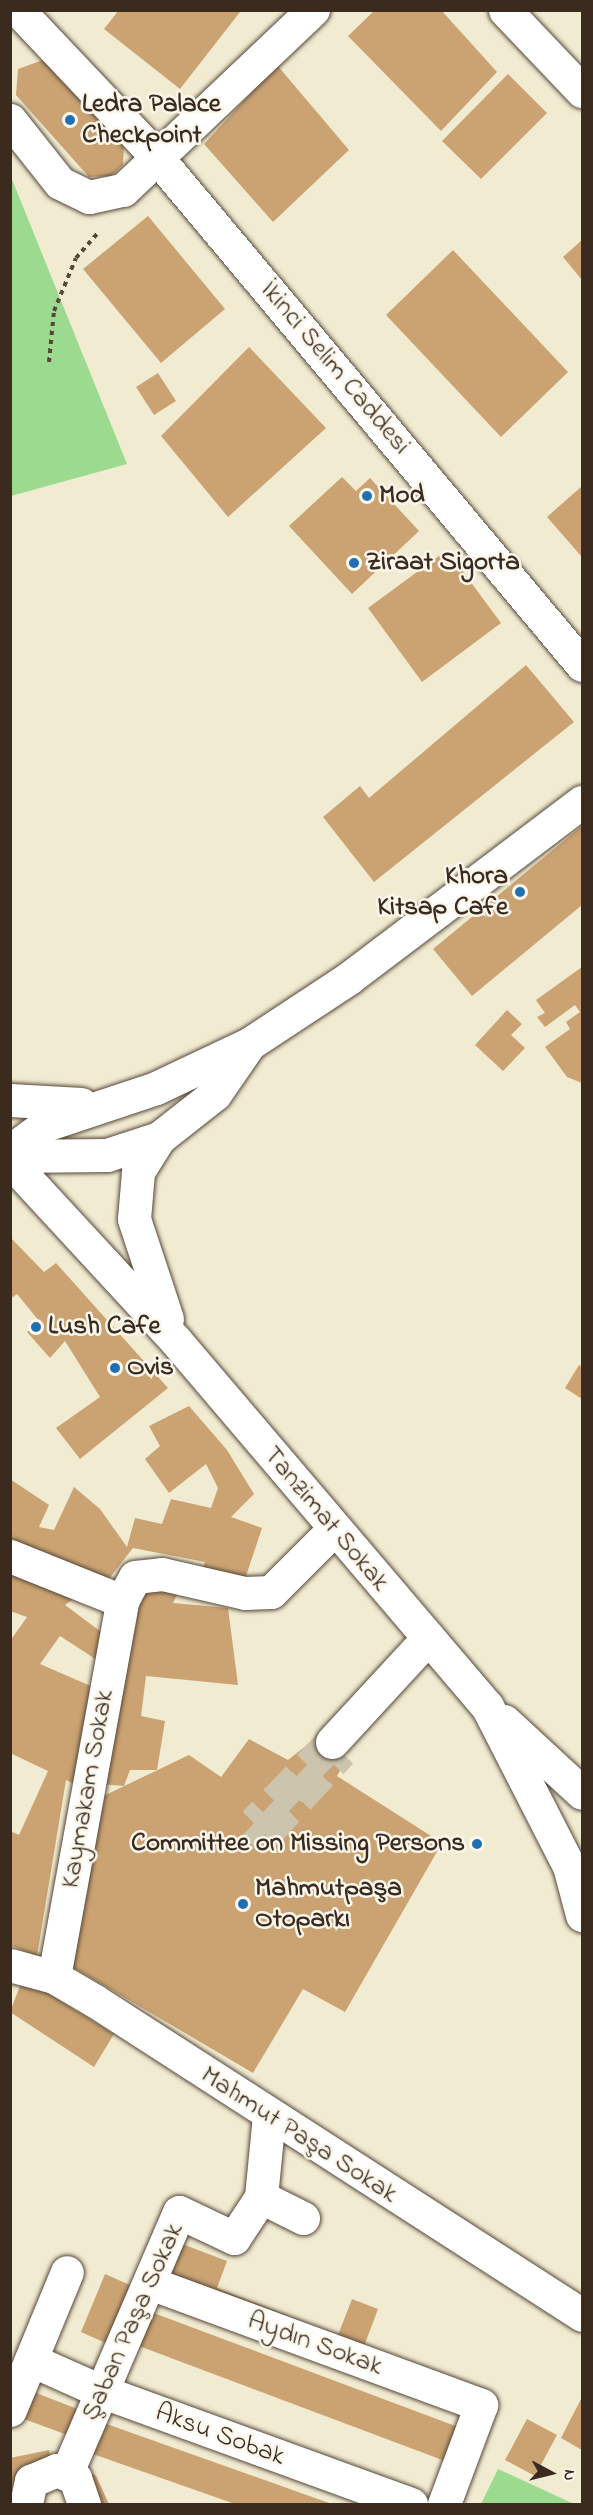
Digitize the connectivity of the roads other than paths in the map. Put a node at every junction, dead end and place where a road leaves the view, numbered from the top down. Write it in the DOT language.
graph roads {
  1 [pos="18,10"];
  2 [pos="313,10"];
  3 [pos="504,10"];
  4 [pos="582,92"];
  5 [pos="10,120"];
  6 [pos="155,155"];
  7 [pos="582,665"];
  8 [pos="582,802"];
  9 [pos="249,1044"];
  10 [pos="10,1100"];
  11 [pos="106,1103"];
  12 [pos="159,1138"];
  13 [pos="10,1153"];
  14 [pos="10,1161"];
  15 [pos="177,1341"];
  16 [pos="334,1529"];
  17 [pos="10,1556"];
  18 [pos="122,1601"];
  19 [pos="434,1644"];
  20 [pos="487,1706"];
  21 [pos="337,1747"];
  22 [pos="582,1792"];
  23 [pos="582,1915"];
  24 [pos="10,1965"];
  25 [pos="54,1977"];
  26 [pos="269,2116"];
  27 [pos="261,2197"];
  28 [pos="303,2218"];
  29 [pos="67,2272"];
  30 [pos="150,2283"];
  31 [pos="582,2315"];
  32 [pos="31,2360"];
  33 [pos="103,2392"];
  34 [pos="10,2410"];
  35 [pos="66,2472"];
  36 [pos="21,2493"];
  37 [pos="84,2505"];
  38 [pos="411,2505"];
  39 [pos="444,2505"];
  1 -- 6 [label="street, İkinci Selim Caddesi"];
  2 -- 6 [label="street"];
  3 -- 4 [label="street"];
  5 -- 6 [label="street"];
  6 -- 7 [label="street, İkinci Selim Caddesi"];
  8 -- 9 [label="street"];
  9 -- 11 [label="street"];
  9 -- 12 [label="street"];
  10 -- 11 [label="street"];
  11 -- 13 [label="street"];
  12 -- 13 [label="street"];
  12 -- 15 [label="street"];
  14 -- 15 [label="street, Tanzimat Sokak"];
  15 -- 16 [label="street, Tanzimat Sokak"];
  16 -- 18 [label="street"];
  16 -- 19 [label="street, Tanzimat Sokak"];
  17 -- 18 [label="street"];
  18 -- 25 [label="street, Kaymakam Sokak"];
  19 -- 20 [label="street, Tanzimat Sokak"];
  19 -- 21 [label="street"];
  20 -- 22 [label="street"];
  20 -- 23 [label="street, Tanzimat Sokak"];
  24 -- 25 [label="street, Mahmut Paşa Sokak"];
  25 -- 26 [label="street, Mahmut Paşa Sokak"];
  26 -- 27 [label="street, Şaban Paşa Sokak"];
  26 -- 31 [label="street, Mahmut Paşa Sokak"];
  27 -- 28 [label="street"];
  27 -- 30 [label="street, Şaban Paşa Sokak"];
  29 -- 32 [label="street"];
  30 -- 33 [label="street, Şaban Paşa Sokak"];
  30 -- 39 [label="street, Aydın Sokak"];
  32 -- 33 [label="street, Aksu Sobak"];
  32 -- 34 [label="street"];
  33 -- 35 [label="street, Şaban Paşa Sokak"];
  33 -- 38 [label="street, Aksu Sobak"];
  35 -- 36 [label="street"];
  35 -- 37 [label="street"];
}
